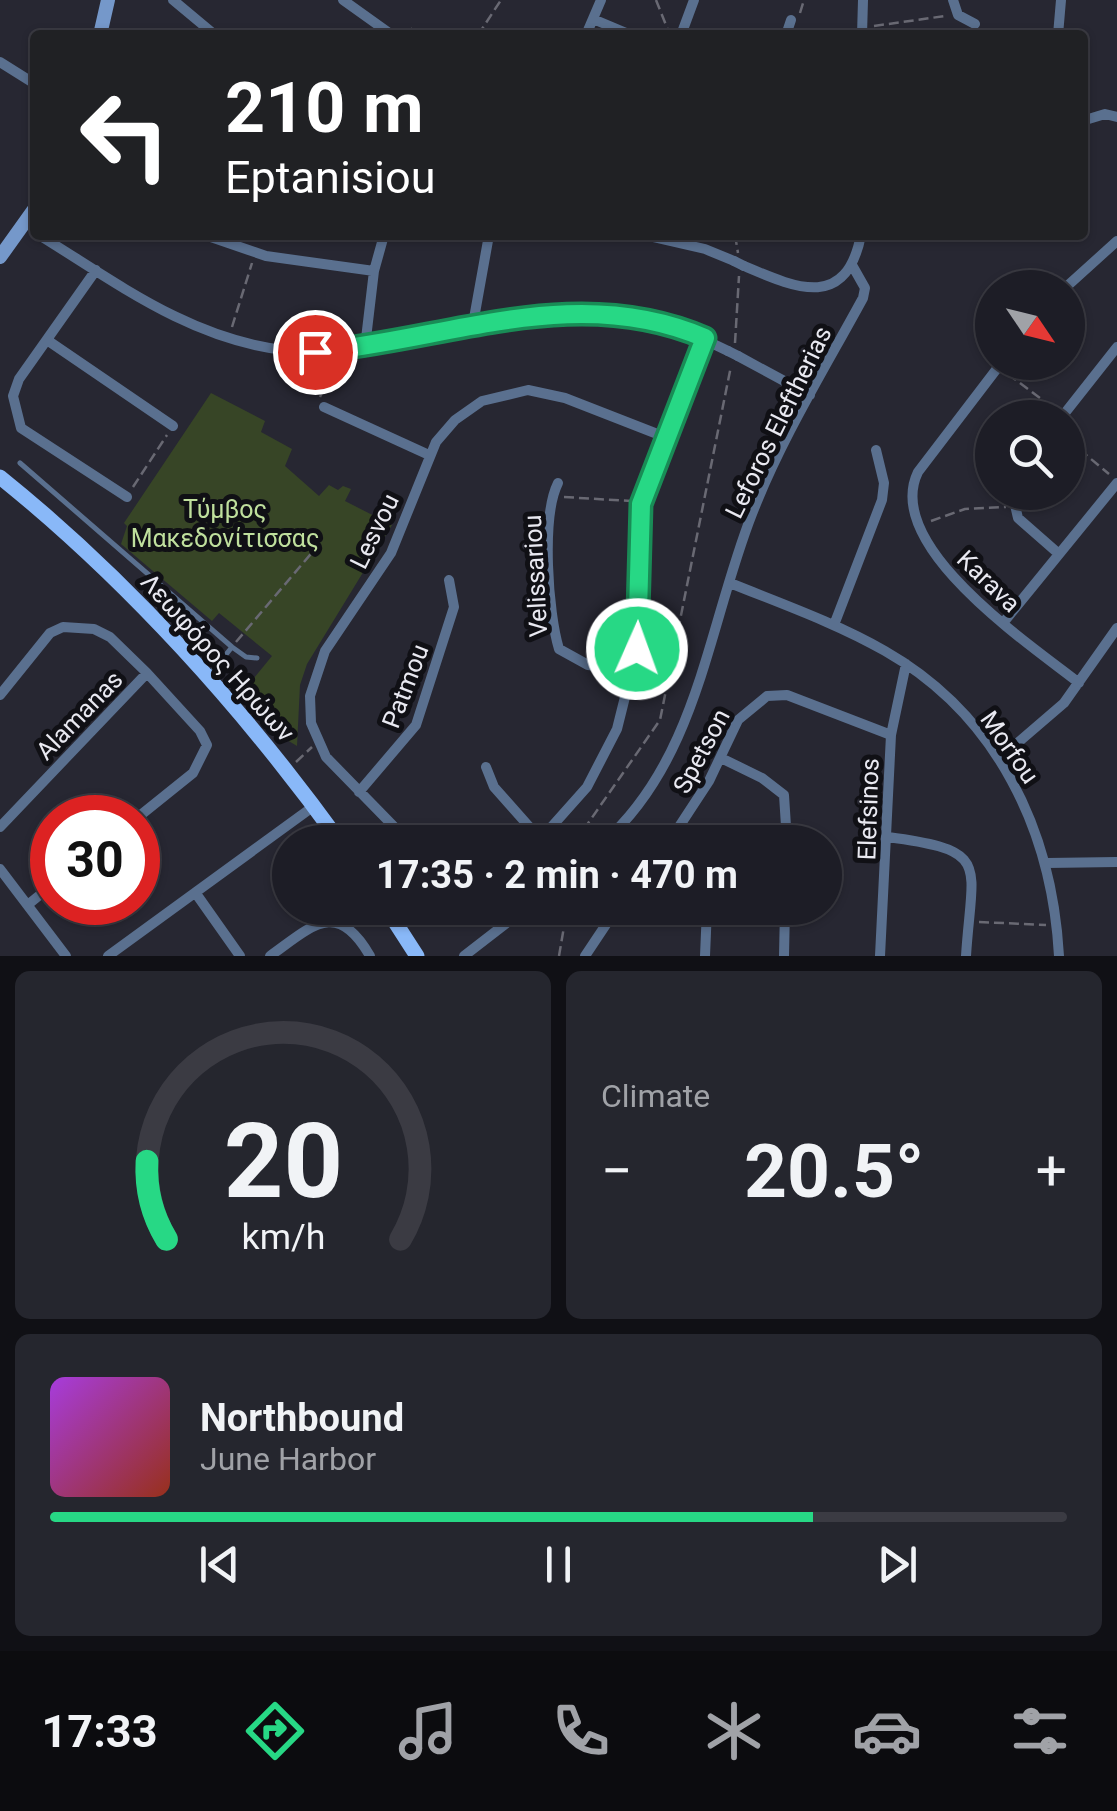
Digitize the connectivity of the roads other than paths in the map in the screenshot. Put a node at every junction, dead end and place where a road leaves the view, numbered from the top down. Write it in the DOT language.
graph roads {
  1 [pos="108,0"];
  2 [pos="173,0"];
  3 [pos="343,0"];
  4 [pos="601,0"];
  5 [pos="694,0"];
  6 [pos="862,0"];
  7 [pos="1061,0"];
  8 [pos="954,2"];
  9 [pos="593,19"];
  10 [pos="791,20"];
  11 [pos="976,24"];
  12 [pos="101,30"];
  13 [pos="209,30"];
  14 [pos="385,30"];
  15 [pos="588,30"];
  16 [pos="619,30"];
  17 [pos="682,30"];
  18 [pos="788,30"];
  19 [pos="862,30"];
  20 [pos="1059,30"];
  21 [pos="2,67"];
  22 [pos="30,81"];
  23 [pos="1117,117"];
  24 [pos="1088,120"];
  25 [pos="30,233"];
  26 [pos="48,240"];
  27 [pos="219,240"];
  28 [pos="383,240"];
  29 [pos="489,240"];
  30 [pos="666,240"];
  31 [pos="859,240"];
  32 [pos="1117,242"];
  33 [pos="0,256"];
  34 [pos="852,265"];
  35 [pos="96,270"];
  36 [pos="1085,270"];
  37 [pos="374,271"];
  38 [pos="474,324"];
  39 [pos="705,338"];
  40 [pos="48,340"];
  41 [pos="365,347"];
  42 [pos="1116,349"];
  43 [pos="988,380"];
  44 [pos="810,395"];
  45 [pos="1075,400"];
  46 [pos="324,407"];
  47 [pos="173,426"];
  48 [pos="665,436"];
  49 [pos="876,450"];
  50 [pos="429,454"];
  51 [pos="20,463"];
  52 [pos="0,477"];
  53 [pos="1117,482"];
  54 [pos="558,483"];
  55 [pos="127,497"];
  56 [pos="1014,510"];
  57 [pos="110,545"];
  58 [pos="1060,554"];
  59 [pos="95,560"];
  60 [pos="449,580"];
  61 [pos="730,582"];
  62 [pos="1003,624"];
  63 [pos="834,625"];
  64 [pos="1117,628"];
  65 [pos="232,646"];
  66 [pos="258,658"];
  67 [pos="906,664"];
  68 [pos="633,671"];
  69 [pos="147,673"];
  70 [pos="206,679"];
  71 [pos="1079,684"];
  72 [pos="0,695"];
  73 [pos="892,735"];
  74 [pos="721,758"];
  75 [pos="1000,758"];
  76 [pos="486,767"];
  77 [pos="360,792"];
  78 [pos="160,800"];
  79 [pos="314,806"];
  80 [pos="328,825"];
  81 [pos="393,825"];
  82 [pos="526,825"];
  83 [pos="555,825"];
  84 [pos="624,825"];
  85 [pos="680,825"];
  86 [pos="787,825"];
  87 [pos="0,828"];
  88 [pos="888,838"];
  89 [pos="1117,862"];
  90 [pos="1047,863"];
  91 [pos="0,869"];
  92 [pos="196,895"];
  93 [pos="30,904"];
  94 [pos="45,925"];
  95 [pos="397,925"];
  96 [pos="504,925"];
  97 [pos="606,925"];
  98 [pos="707,925"];
  99 [pos="785,925"];
  100 [pos="66,956"];
  101 [pos="108,956"];
  102 [pos="240,956"];
  103 [pos="270,956"];
  104 [pos="370,956"];
  105 [pos="417,956"];
  106 [pos="464,956"];
  107 [pos="585,956"];
  108 [pos="706,956"];
  109 [pos="784,956"];
  110 [pos="880,956"];
  111 [pos="966,956"];
  112 [pos="1059,956"];
  1 -- 12 [label="street"];
  2 -- 13 [label="street"];
  3 -- 14 [label="street"];
  4 -- 9 [label="street"];
  5 -- 17 [label="street"];
  6 -- 19 [label="street"];
  7 -- 20 [label="street"];
  8 -- 11 [label="street"];
  9 -- 15 [label="street"];
  9 -- 16 [label="street"];
  10 -- 18 [label="street"];
  21 -- 22 [label="street"];
  23 -- 24 [label="street"];
  25 -- 33 [label="street"];
  26 -- 35 [label="street"];
  27 -- 37 [label="street"];
  28 -- 37 [label="street"];
  29 -- 38 [label="street"];
  30 -- 34 [label="street"];
  31 -- 34 [label="street"];
  32 -- 36 [label="street"];
  34 -- 44 [label="street, Leforos Eleftherias"];
  35 -- 40 [label="street"];
  35 -- 41 [label="street"];
  37 -- 41 [label="street"];
  38 -- 39 [label="street"];
  38 -- 41 [label="street"];
  39 -- 44 [label="street"];
  39 -- 48 [label="street"];
  40 -- 47 [label="street"];
  40 -- 55 [label="street"];
  42 -- 45 [label="street"];
  43 -- 62 [label="street, Karava"];
  44 -- 61 [label="street, Leforos Eleftherias"];
  46 -- 50 [label="street"];
  48 -- 50 [label="street, Lesvou"];
  48 -- 68 [label="street"];
  49 -- 63 [label="street"];
  50 -- 77 [label="street, Lesvou"];
  51 -- 57 [label="lane"];
  52 -- 59 [label="main road, Λεωφόρος Ηρώων"];
  53 -- 58 [label="street"];
  54 -- 68 [label="street, Velissariou"];
  56 -- 58 [label="street"];
  57 -- 59 [label="lane"];
  57 -- 65 [label="lane"];
  58 -- 62 [label="street"];
  59 -- 70 [label="main road, Λεωφόρος Ηρώων"];
  60 -- 77 [label="street, Patmou"];
  61 -- 63 [label="street, Morfou"];
  61 -- 84 [label="street, Leforos Eleftherias"];
  62 -- 71 [label="street, Karava"];
  63 -- 67 [label="street, Morfou"];
  64 -- 71 [label="street"];
  65 -- 66 [label="lane"];
  65 -- 70 [label="lane"];
  67 -- 73 [label="street, Elefsinos"];
  67 -- 75 [label="street, Morfou"];
  68 -- 83 [label="street"];
  69 -- 72 [label="street"];
  69 -- 78 [label="street"];
  69 -- 87 [label="street, Alamanas"];
  70 -- 79 [label="main road, Λεωφόρος Ηρώων"];
  71 -- 75 [label="street"];
  73 -- 74 [label="street, Spetson"];
  73 -- 88 [label="street, Elefsinos"];
  74 -- 85 [label="street, Spetson"];
  74 -- 86 [label="street"];
  75 -- 90 [label="street, Morfou"];
  76 -- 82 [label="street"];
  77 -- 81 [label="street"];
  79 -- 80 [label="main road, Λεωφόρος Ηρώων"];
  79 -- 92 [label="street"];
  88 -- 110 [label="street, Elefsinos"];
  88 -- 111 [label="street"];
  89 -- 90 [label="street"];
  90 -- 112 [label="street, Morfou"];
  91 -- 93 [label="street"];
  92 -- 101 [label="street"];
  92 -- 102 [label="street"];
  94 -- 100 [label="street"];
  95 -- 105 [label="main road"];
  96 -- 106 [label="street"];
  97 -- 107 [label="street"];
  98 -- 108 [label="street"];
  99 -- 109 [label="street"];
  103 -- 104 [label="street"];
}
